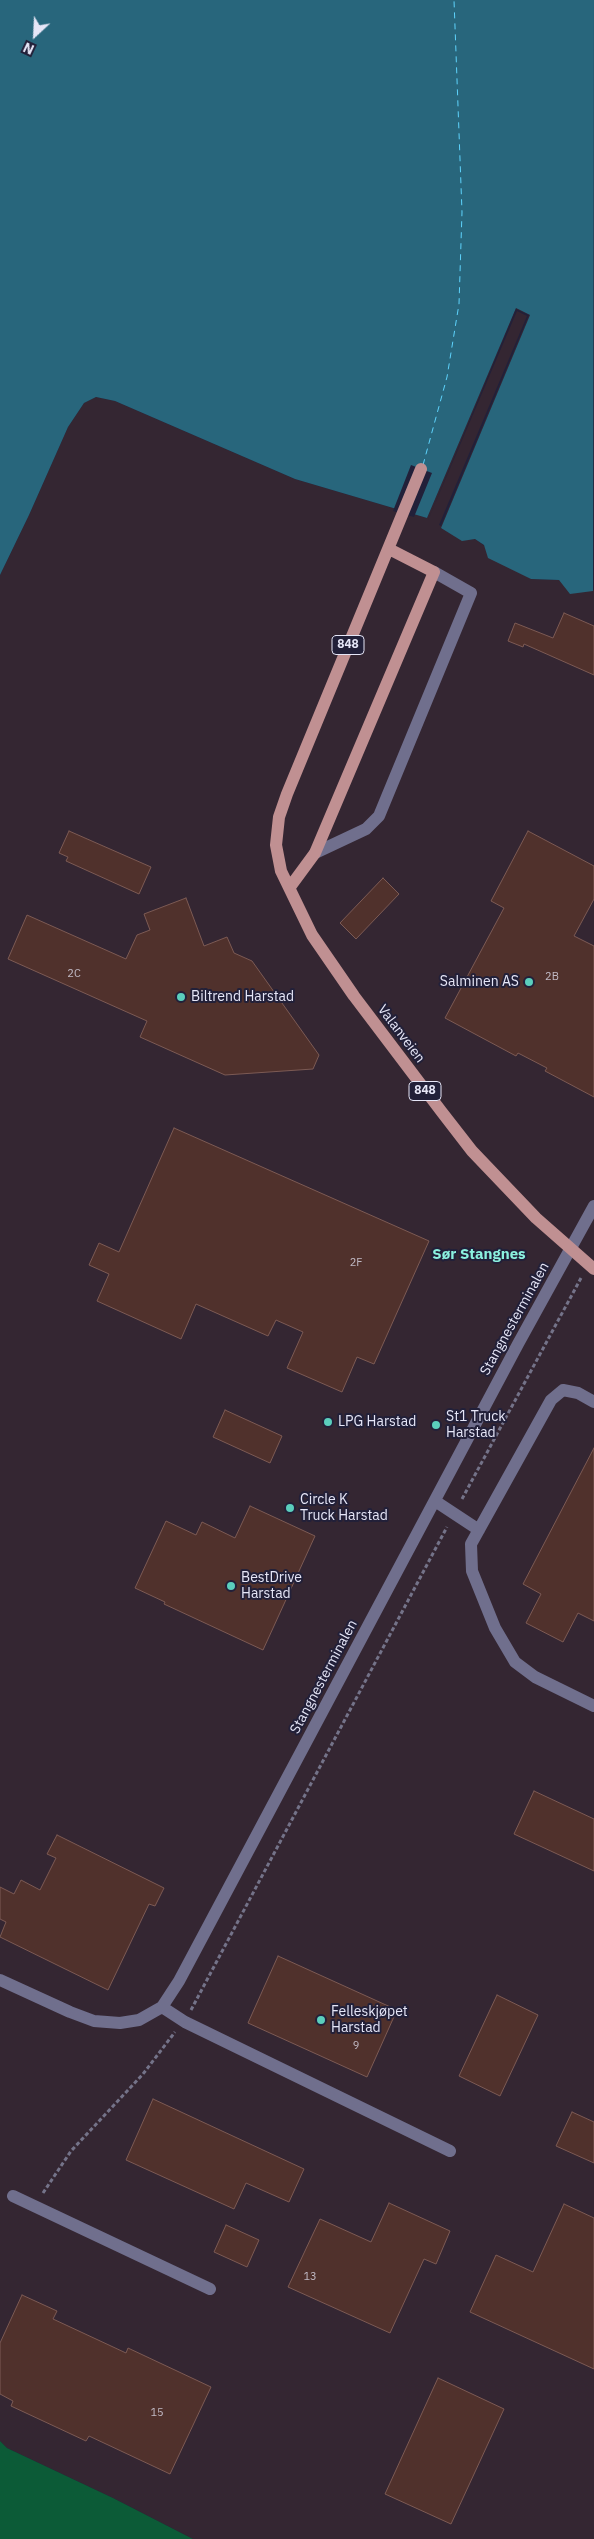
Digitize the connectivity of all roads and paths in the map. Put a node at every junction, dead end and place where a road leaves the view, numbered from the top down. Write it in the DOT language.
graph roads {
  1 [pos="422,469"];
  2 [pos="389,549"];
  3 [pos="434,572"];
  4 [pos="315,853"];
  5 [pos="290,886"];
  6 [pos="594,1206"];
  7 [pos="571,1249"];
  8 [pos="591,1266"];
  9 [pos="594,1402"];
  10 [pos="435,1501"];
  11 [pos="454,1514"];
  12 [pos="479,1530"];
  13 [pos="594,1706"];
  14 [pos="0,1980"];
  15 [pos="162,2007"];
  16 [pos="185,2022"];
  17 [pos="450,2152"];
  18 [pos="13,2196"];
  19 [pos="36,2206"];
  20 [pos="210,2289"];
  1 -- 2 [label="main road, 848"];
  2 -- 3 [label="main road"];
  2 -- 5 [label="main road, 848"];
  3 -- 4 [label="main road"];
  3 -- 4 [label="street"];
  4 -- 5 [label="main road"];
  5 -- 7 [label="main road, Valanveien / 848"];
  6 -- 7 [label="street, Stangnesterminalen"];
  7 -- 8 [label="main road, Valanveien / 848"];
  7 -- 10 [label="street, Stangnesterminalen"];
  8 -- 11 [label="path"];
  9 -- 12 [label="street"];
  10 -- 11 [label="street"];
  10 -- 15 [label="street, Stangnesterminalen"];
  11 -- 12 [label="street"];
  11 -- 16 [label="path"];
  12 -- 13 [label="street"];
  14 -- 15 [label="street, Stangnesterminalen"];
  15 -- 16 [label="street"];
  16 -- 17 [label="street"];
  16 -- 19 [label="path"];
  18 -- 19 [label="street"];
  19 -- 20 [label="street"];
}
